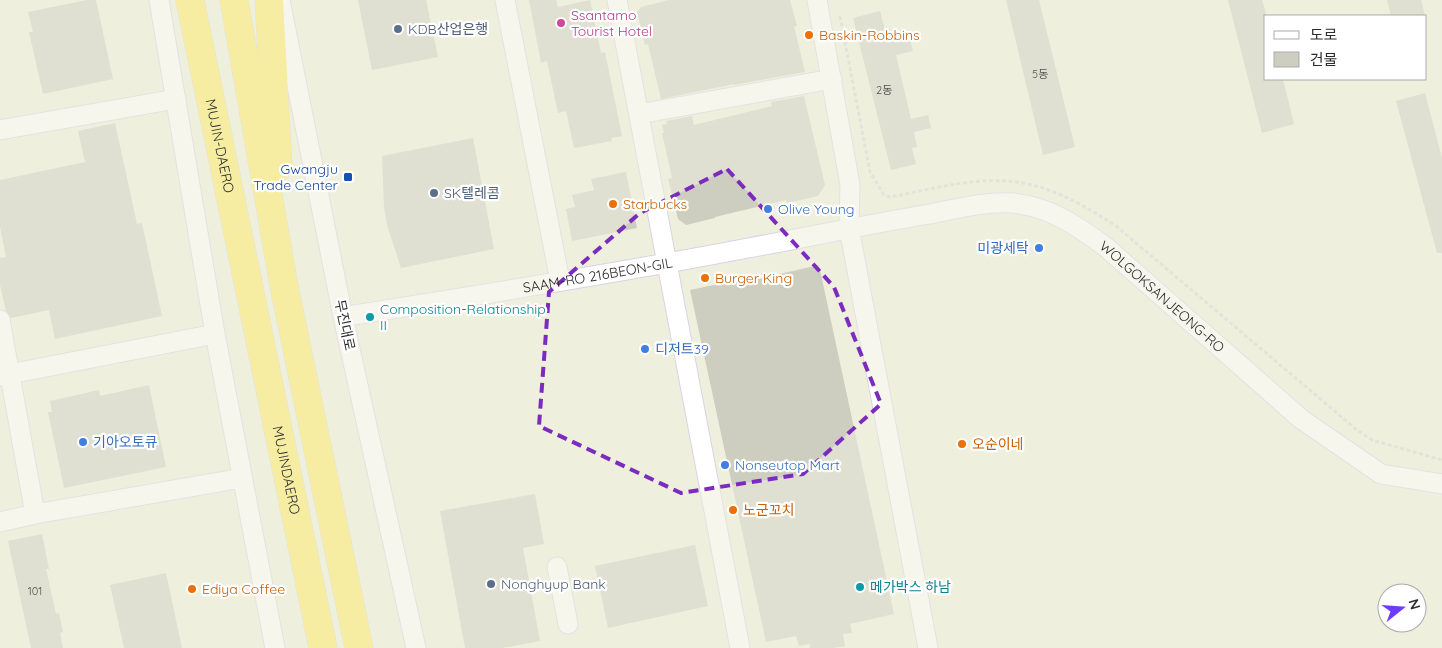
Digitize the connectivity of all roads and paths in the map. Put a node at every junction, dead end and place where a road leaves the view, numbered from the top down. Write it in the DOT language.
graph roads {
  1 [pos="159,0"];
  2 [pos="190,0"];
  3 [pos="234,0"];
  4 [pos="269,0"];
  5 [pos="280,0"];
  6 [pos="505,0"];
  7 [pos="817,0"];
  8 [pos="620,1"];
  9 [pos="832,79"];
  10 [pos="176,99"];
  11 [pos="639,114"];
  12 [pos="0,130"];
  13 [pos="849,228"];
  14 [pos="667,263"];
  15 [pos="560,281"];
  16 [pos="284,286"];
  17 [pos="343,317"];
  18 [pos="0,320"];
  19 [pos="215,334"];
  20 [pos="5,375"];
  21 [pos="242,478"];
  22 [pos="1442,484"];
  23 [pos="35,514"];
  24 [pos="0,522"];
  25 [pos="557,567"];
  26 [pos="568,624"];
  27 [pos="275,648"];
  28 [pos="323,648"];
  29 [pos="359,648"];
  30 [pos="416,648"];
  31 [pos="740,648"];
  32 [pos="928,648"];
  1 -- 10 [label="street"];
  2 -- 28 [label="highway, MUJIN-DAERO"];
  3 -- 16 [label="highway"];
  4 -- 16 [label="highway"];
  5 -- 17 [label="street, 무진대로"];
  6 -- 15 [label="street"];
  7 -- 9 [label="street"];
  8 -- 11 [label="street"];
  9 -- 11 [label="street"];
  9 -- 13 [label="street"];
  10 -- 12 [label="street"];
  10 -- 19 [label="street"];
  11 -- 14 [label="street"];
  13 -- 14 [label="street, SAAM-RO 216BEON-GIL"];
  13 -- 22 [label="street, WOLGOKSANJEONG-RO"];
  13 -- 32 [label="street"];
  14 -- 15 [label="street, SAAM-RO 216BEON-GIL"];
  14 -- 31 [label="street"];
  15 -- 17 [label="street, SAAM-RO 216BEON-GIL"];
  16 -- 29 [label="highway"];
  17 -- 30 [label="street, 무진대로"];
  18 -- 20 [label="street"];
  19 -- 20 [label="street"];
  19 -- 21 [label="street"];
  20 -- 23 [label="street"];
  21 -- 23 [label="street"];
  21 -- 27 [label="street"];
  23 -- 24 [label="street"];
  25 -- 26 [label="street"];
}
